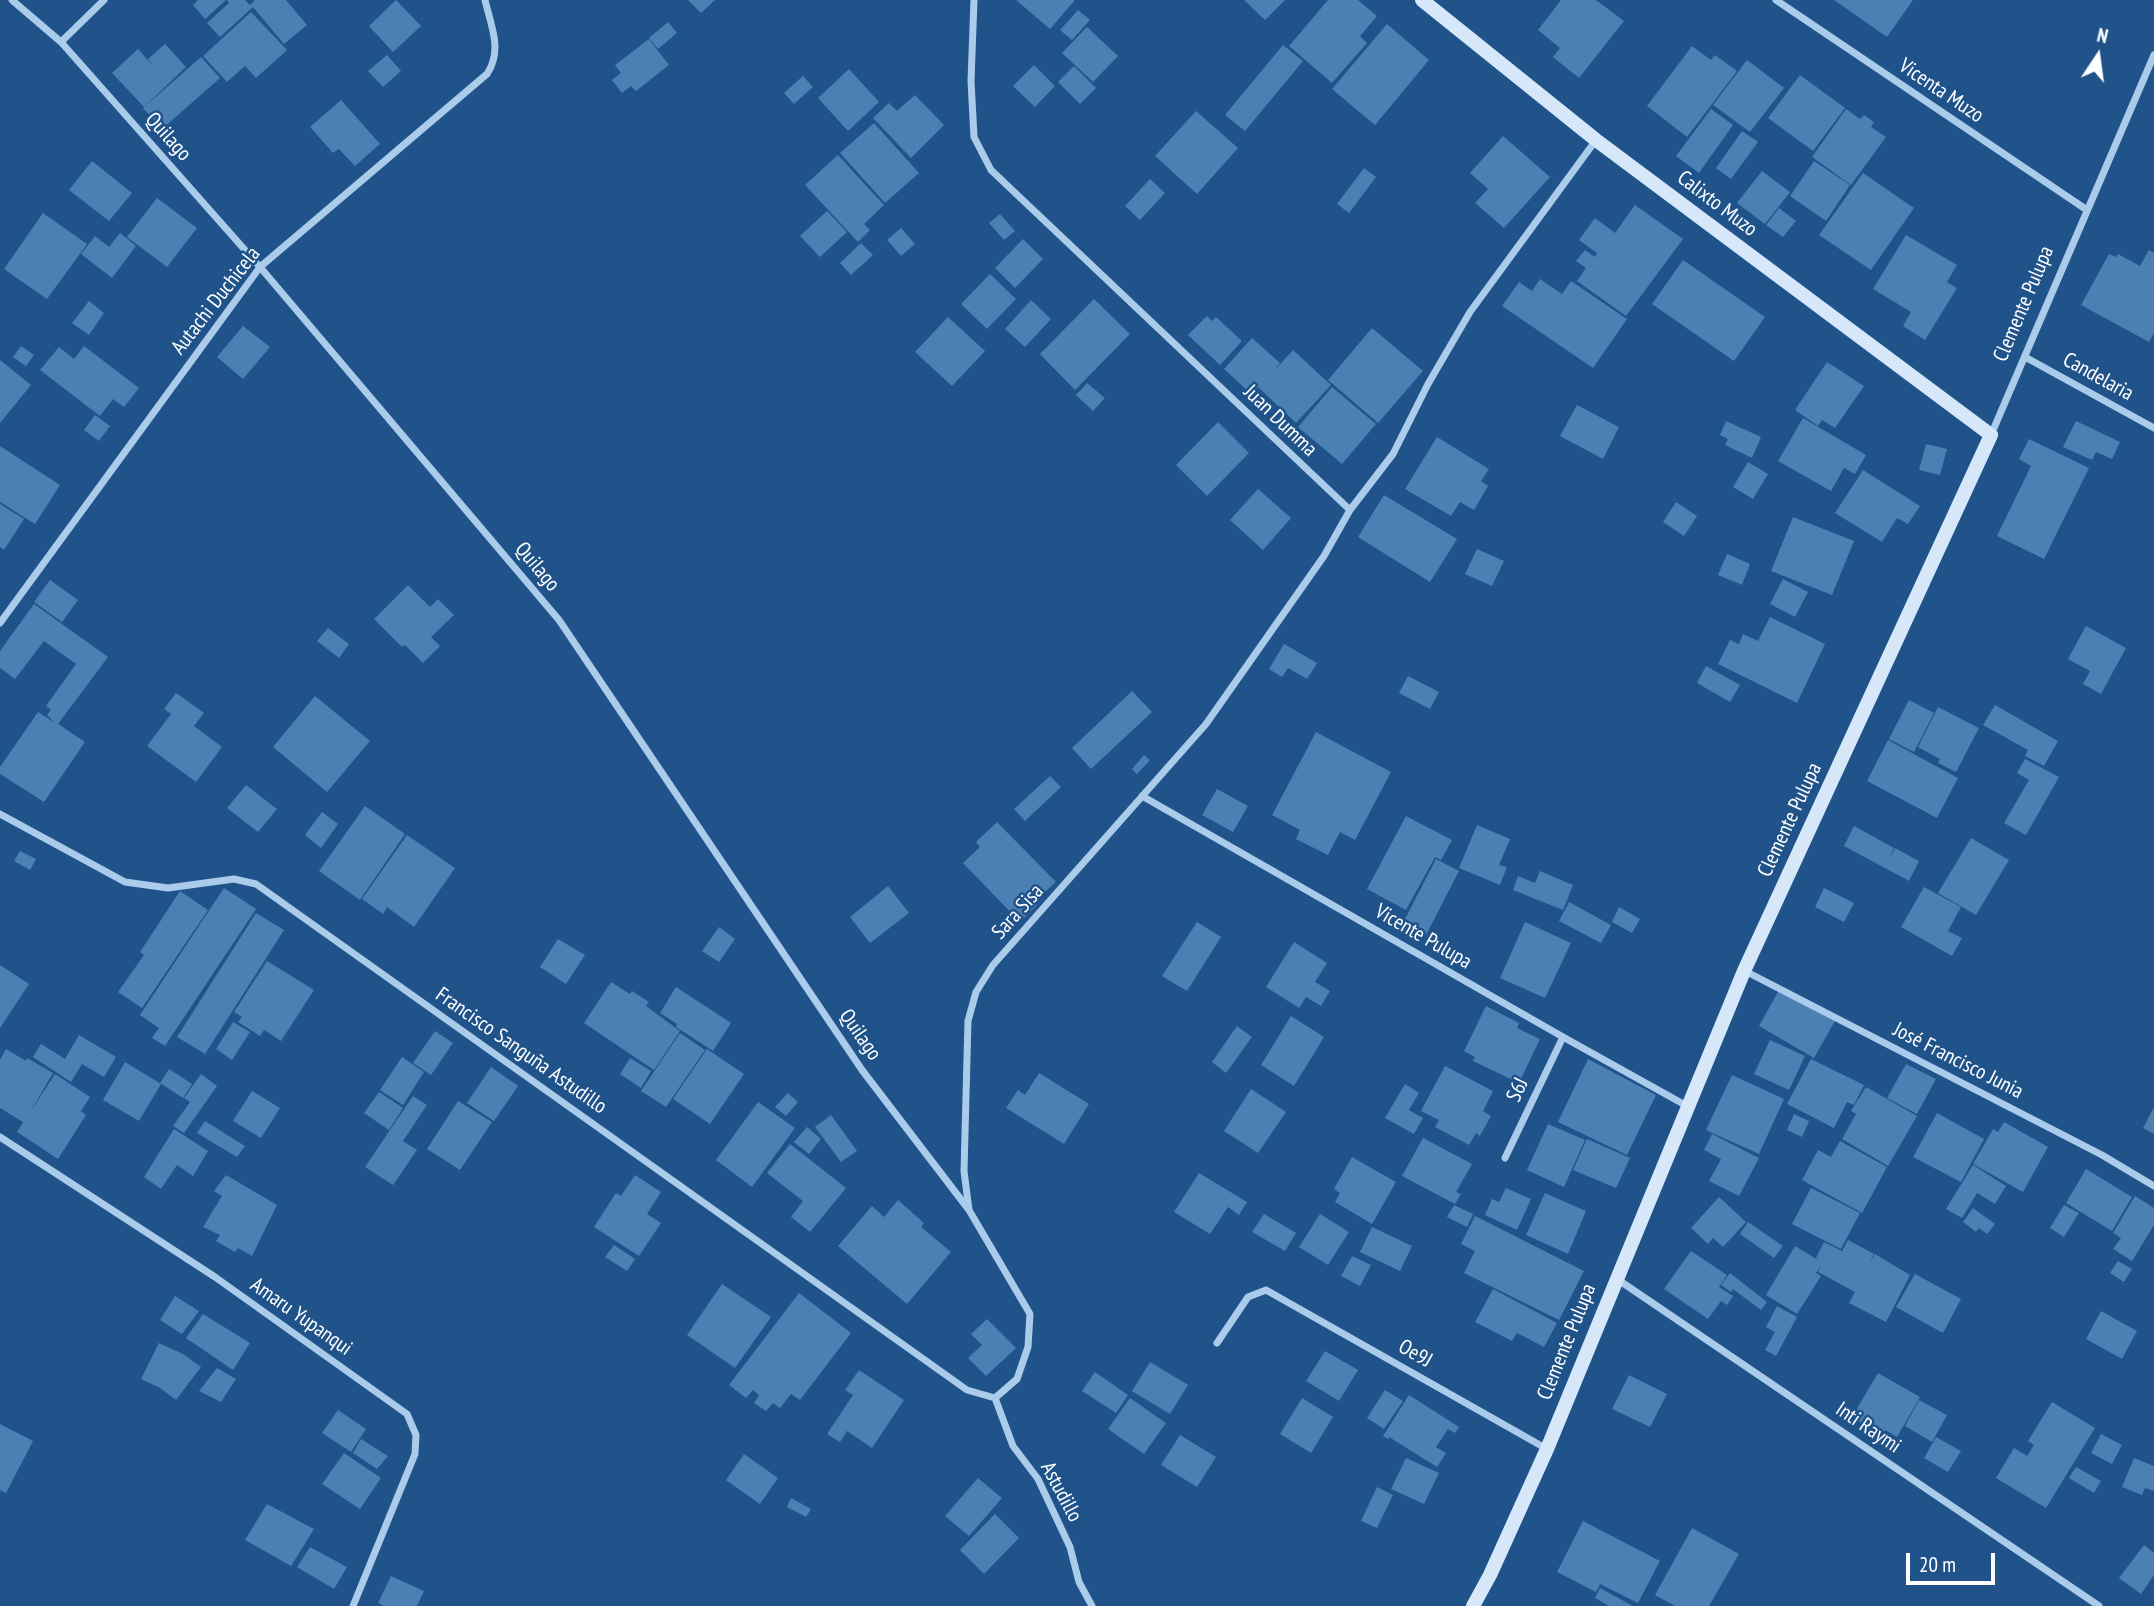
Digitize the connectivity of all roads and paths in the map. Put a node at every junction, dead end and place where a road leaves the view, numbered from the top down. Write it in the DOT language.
graph roads {
  1 [pos="12,0"];
  2 [pos="104,0"];
  3 [pos="485,0"];
  4 [pos="974,0"];
  5 [pos="1422,0"];
  6 [pos="1776,0"];
  7 [pos="61,42"];
  8 [pos="2154,55"];
  9 [pos="1595,140"];
  10 [pos="2087,210"];
  11 [pos="260,267"];
  12 [pos="2025,356"];
  13 [pos="2154,428"];
  14 [pos="1991,435"];
  15 [pos="1350,510"];
  16 [pos="0,623"];
  17 [pos="1142,796"];
  18 [pos="0,814"];
  19 [pos="1744,971"];
  20 [pos="1563,1037"];
  21 [pos="1687,1106"];
  22 [pos="0,1137"];
  23 [pos="1505,1158"];
  24 [pos="2154,1186"];
  25 [pos="969,1210"];
  26 [pos="1616,1278"];
  27 [pos="1217,1343"];
  28 [pos="995,1398"];
  29 [pos="1546,1449"];
  30 [pos="353,1606"];
  31 [pos="1092,1606"];
  32 [pos="1473,1606"];
  33 [pos="2099,1606"];
  1 -- 7 [label="street, Quilago"];
  2 -- 7 [label="street"];
  3 -- 11 [label="street, Autachi Duchicela"];
  4 -- 15 [label="street, Juan Dumma"];
  5 -- 9 [label="street, Calixto Muzo"];
  6 -- 10 [label="street, Vicenta Muzo"];
  7 -- 11 [label="street, Quilago"];
  8 -- 10 [label="street, Clemente Pulupa"];
  9 -- 14 [label="street, Calixto Muzo"];
  9 -- 15 [label="street"];
  10 -- 12 [label="street, Clemente Pulupa"];
  11 -- 16 [label="street, Autachi Duchicela"];
  11 -- 25 [label="street, Quilago"];
  12 -- 13 [label="street, Candelaria"];
  12 -- 14 [label="street, Clemente Pulupa"];
  14 -- 19 [label="street, Clemente Pulupa"];
  15 -- 17 [label="street, Sara Sisa"];
  17 -- 20 [label="street, Vicente Pulupa"];
  17 -- 25 [label="street, Sara Sisa"];
  18 -- 28 [label="street, Francisco Sanguña Astudillo"];
  19 -- 21 [label="street, Clemente Pulupa"];
  19 -- 24 [label="street, José Francisco Junia"];
  20 -- 21 [label="street, Vicente Pulupa"];
  20 -- 23 [label="street, S6J"];
  21 -- 26 [label="street, Clemente Pulupa"];
  22 -- 30 [label="street, Amaru Yupanqui"];
  25 -- 28 [label="street, Sara Sisa"];
  26 -- 29 [label="street, Clemente Pulupa"];
  26 -- 33 [label="street, Inti Raymi"];
  27 -- 29 [label="street, Oe9J"];
  28 -- 31 [label="street, Astudillo"];
  29 -- 32 [label="street, Clemente Pulupa"];
}
